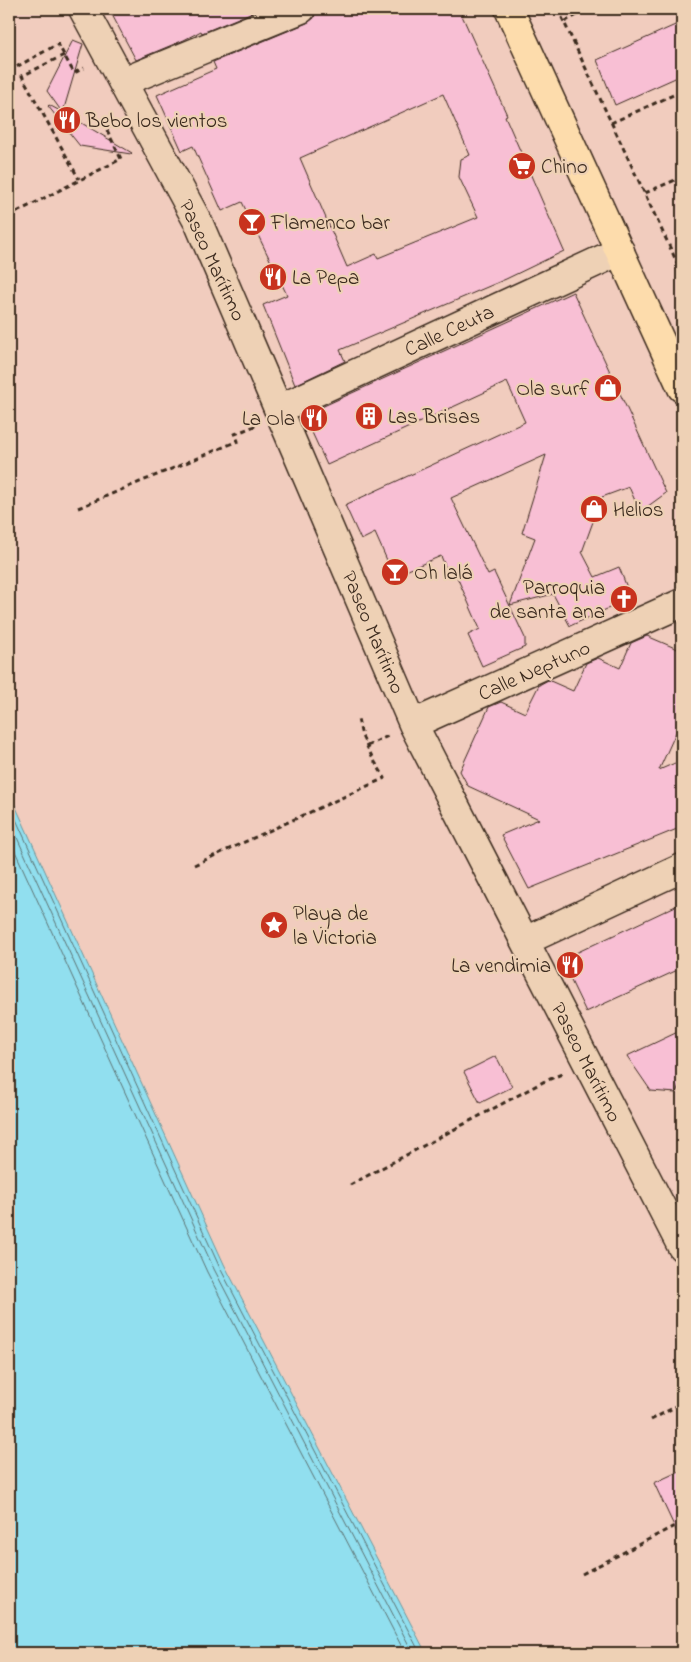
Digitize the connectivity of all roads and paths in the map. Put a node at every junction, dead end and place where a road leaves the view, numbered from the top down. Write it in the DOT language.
graph roads {
  1 [pos="83,9"];
  2 [pos="301,9"];
  3 [pos="509,9"];
  4 [pos="558,9"];
  5 [pos="577,15"];
  6 [pos="564,22"];
  7 [pos="64,55"];
  8 [pos="87,67"];
  9 [pos="9,71"];
  10 [pos="123,82"];
  11 [pos="682,91"];
  12 [pos="117,123"];
  13 [pos="612,123"];
  14 [pos="682,177"];
  15 [pos="79,179"];
  16 [pos="645,193"];
  17 [pos="9,216"];
  18 [pos="620,251"];
  19 [pos="682,273"];
  20 [pos="682,388"];
  21 [pos="279,409"];
  22 [pos="250,428"];
  23 [pos="78,508"];
  24 [pos="682,603"];
  25 [pos="358,719"];
  26 [pos="403,729"];
  27 [pos="367,746"];
  28 [pos="194,865"];
  29 [pos="682,868"];
  30 [pos="525,941"];
  31 [pos="558,1076"];
  32 [pos="350,1185"];
  33 [pos="682,1247"];
  34 [pos="682,1403"];
  35 [pos="651,1420"];
  36 [pos="682,1522"];
  37 [pos="582,1574"];
  1 -- 10 [label="street, Paseo Marítimo"];
  2 -- 10 [label="street"];
  3 -- 18 [label="main road"];
  4 -- 6 [label="path"];
  5 -- 6 [label="path"];
  6 -- 13 [label="path"];
  7 -- 8 [label="path"];
  7 -- 9 [label="path"];
  7 -- 15 [label="path"];
  10 -- 21 [label="street, Paseo Marítimo"];
  11 -- 13 [label="path"];
  12 -- 15 [label="path"];
  13 -- 16 [label="path"];
  14 -- 16 [label="path"];
  15 -- 17 [label="path"];
  16 -- 19 [label="path"];
  18 -- 20 [label="main road"];
  18 -- 21 [label="street, Calle Ceuta"];
  21 -- 26 [label="street, Paseo Marítimo"];
  22 -- 23 [label="path"];
  24 -- 26 [label="street, Calle Neptuno"];
  25 -- 27 [label="path"];
  26 -- 27 [label="path"];
  26 -- 30 [label="street, Paseo Marítimo"];
  27 -- 28 [label="path"];
  29 -- 30 [label="street"];
  30 -- 33 [label="street, Paseo Marítimo"];
  31 -- 32 [label="path"];
  34 -- 35 [label="path"];
  36 -- 37 [label="path"];
}
